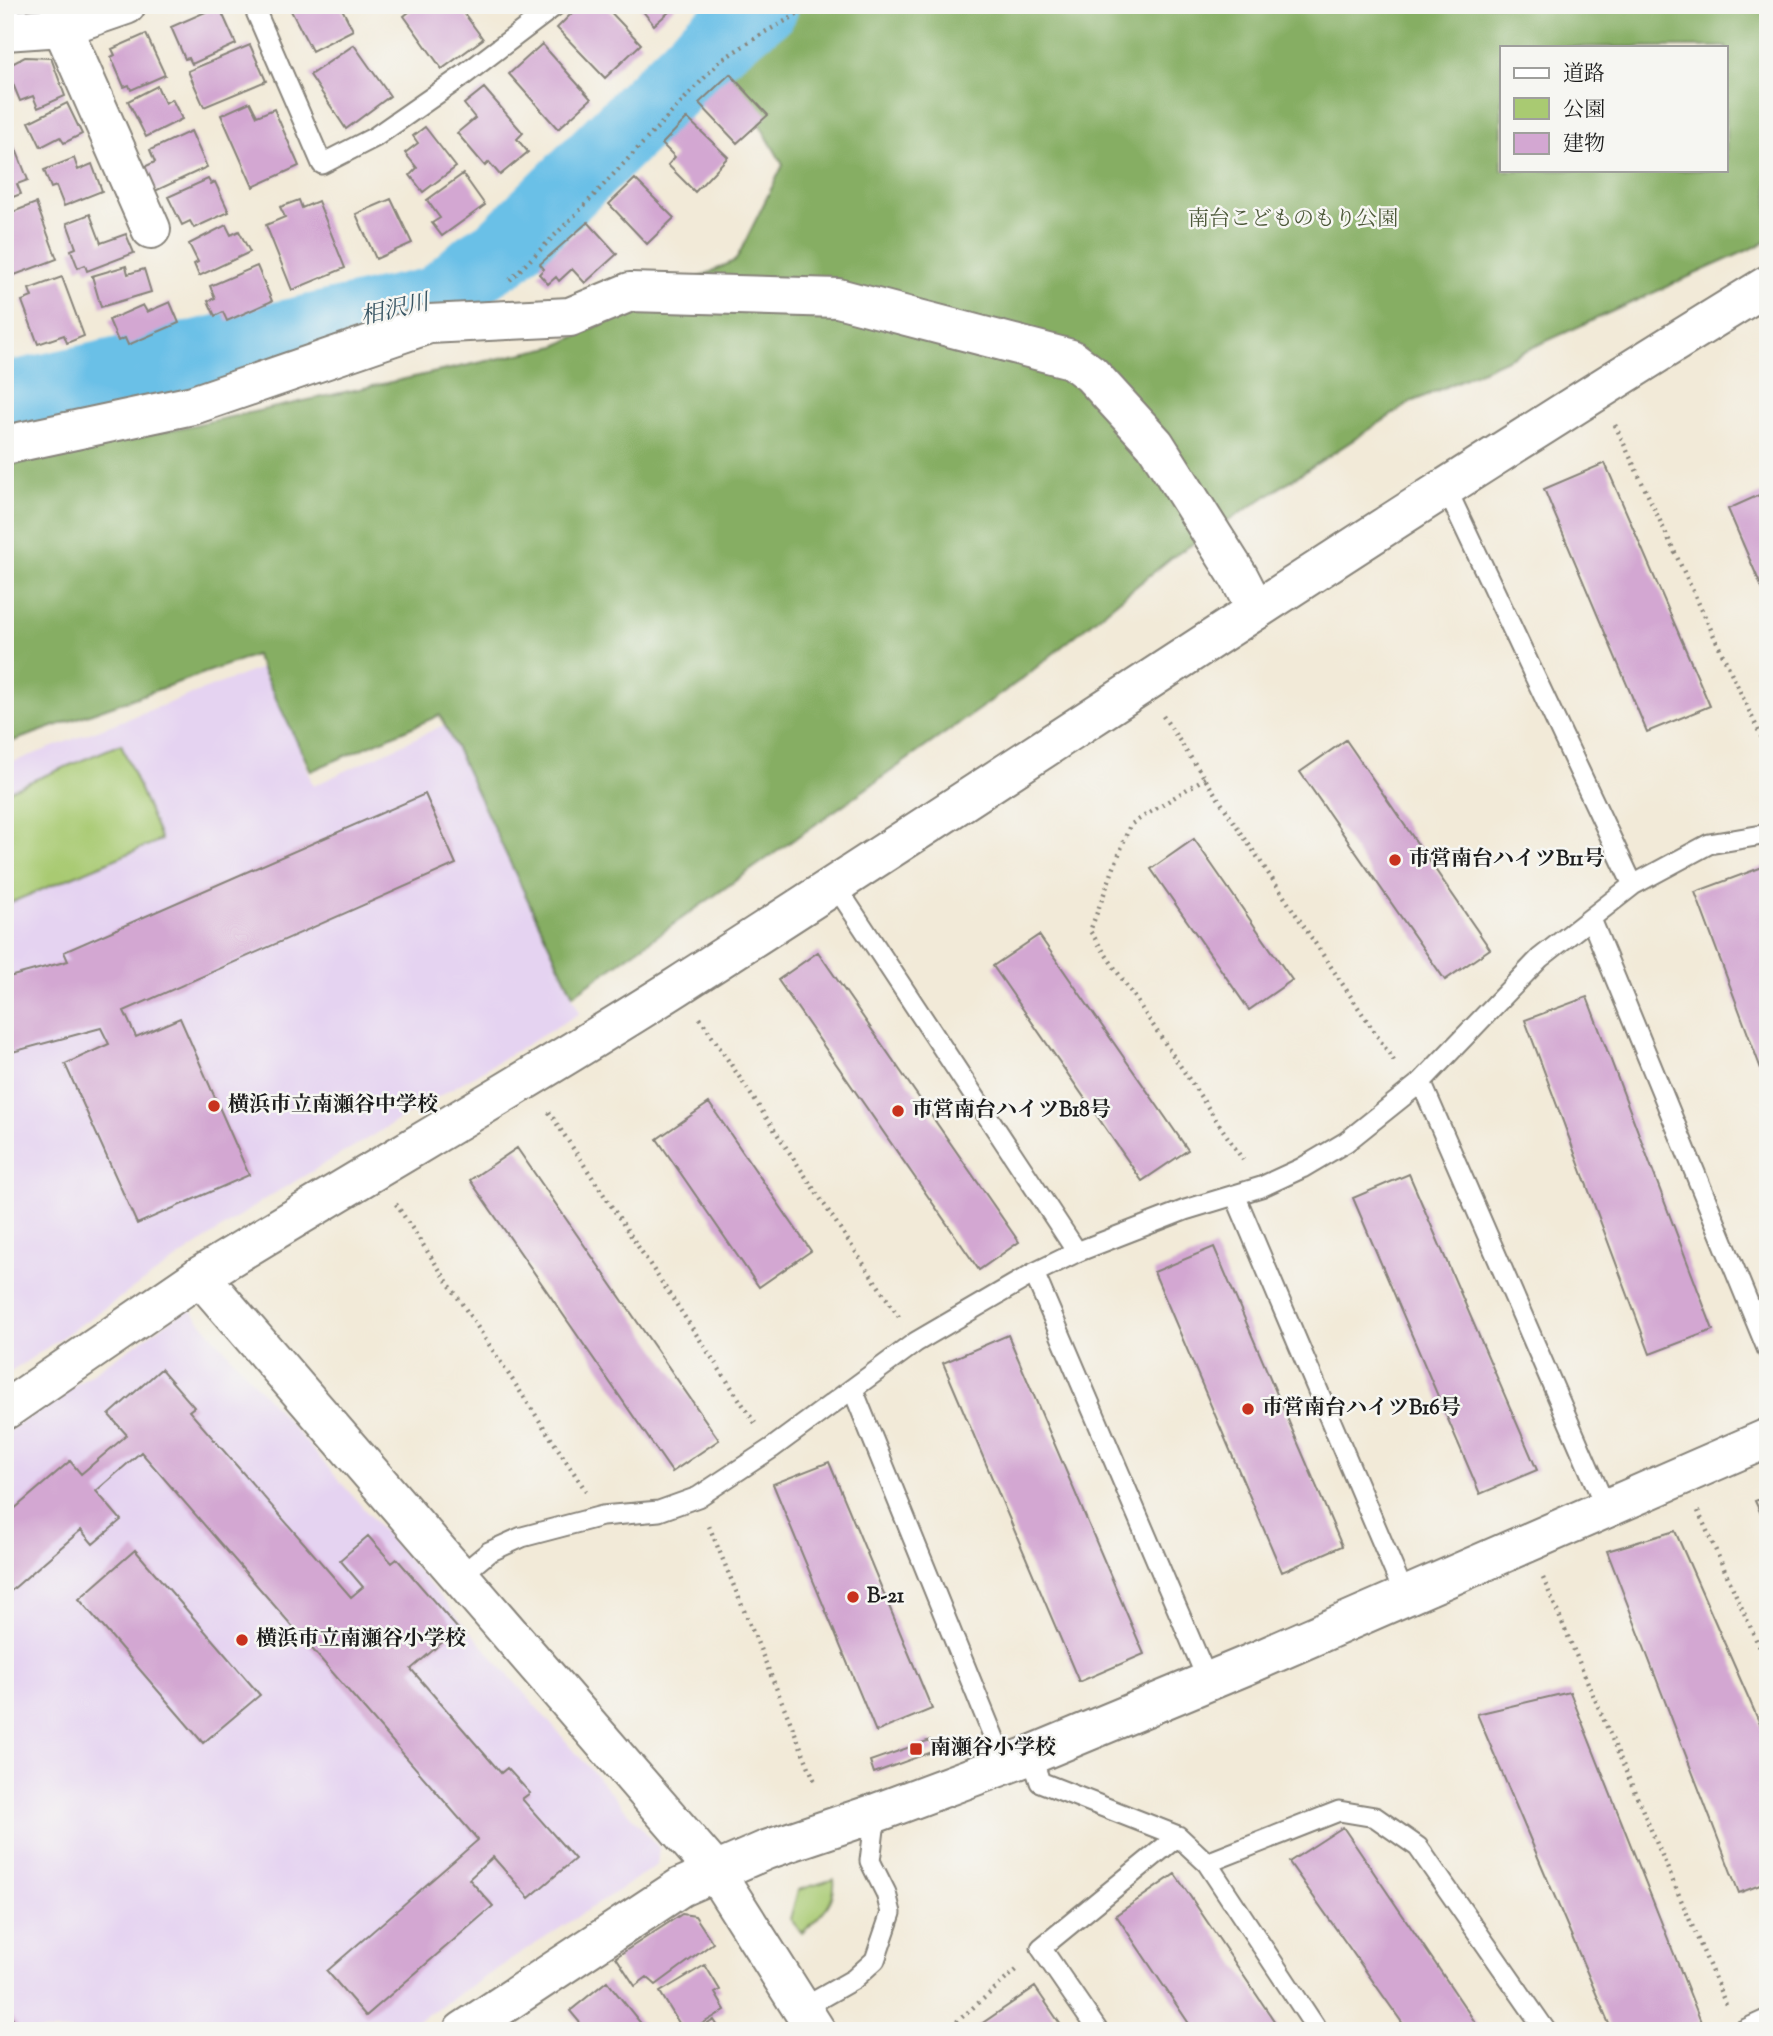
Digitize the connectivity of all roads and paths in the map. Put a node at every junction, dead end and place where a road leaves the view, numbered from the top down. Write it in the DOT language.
graph roads {
  1 [pos="126,5"];
  2 [pos="253,5"];
  3 [pos="556,5"];
  4 [pos="815,5"];
  5 [pos="62,27"];
  6 [pos="5,31"];
  7 [pos="151,229"];
  8 [pos="508,282"];
  9 [pos="1768,285"];
  10 [pos="1614,424"];
  11 [pos="5,445"];
  12 [pos="1446,488"];
  13 [pos="1256,610"];
  14 [pos="1157,706"];
  15 [pos="1768,751"];
  16 [pos="1205,778"];
  17 [pos="1768,834"];
  18 [pos="835,885"];
  19 [pos="1633,885"];
  20 [pos="1591,919"];
  21 [pos="694,1009"];
  22 [pos="1421,1082"];
  23 [pos="542,1103"];
  24 [pos="1261,1187"];
  25 [pos="389,1194"];
  26 [pos="1235,1195"];
  27 [pos="1077,1252"];
  28 [pos="1034,1273"];
  29 [pos="200,1276"];
  30 [pos="916,1342"];
  31 [pos="1768,1351"];
  32 [pos="853,1390"];
  33 [pos="5,1410"];
  34 [pos="1768,1438"];
  35 [pos="772,1448"];
  36 [pos="698,1497"];
  37 [pos="1693,1501"];
  38 [pos="1606,1508"];
  39 [pos="602,1516"];
  40 [pos="1539,1570"];
  41 [pos="458,1577"];
  42 [pos="1405,1596"];
  43 [pos="1768,1666"];
  44 [pos="1208,1681"];
  45 [pos="1018,1760"];
  46 [pos="816,1784"];
  47 [pos="876,1813"];
  48 [pos="1178,1836"];
  49 [pos="1207,1863"];
  50 [pos="714,1871"];
  51 [pos="1041,1948"];
  52 [pos="1768,2019"];
  53 [pos="810,2020"];
  54 [pos="1737,2024"];
  55 [pos="463,2031"];
  56 [pos="946,2031"];
  57 [pos="1098,2031"];
  58 [pos="1318,2031"];
  59 [pos="1546,2031"];
  1 -- 5 [label="street"];
  2 -- 3 [label="lane"];
  4 -- 8 [label="path"];
  5 -- 6 [label="street"];
  5 -- 7 [label="street"];
  9 -- 12 [label="street"];
  10 -- 15 [label="path"];
  11 -- 13 [label="street"];
  12 -- 13 [label="street"];
  12 -- 19 [label="lane"];
  13 -- 18 [label="street"];
  14 -- 16 [label="path"];
  16 -- 22 [label="path"];
  16 -- 24 [label="path"];
  17 -- 19 [label="lane"];
  18 -- 27 [label="lane"];
  18 -- 29 [label="street"];
  19 -- 20 [label="lane"];
  20 -- 22 [label="lane"];
  20 -- 31 [label="lane"];
  21 -- 30 [label="path"];
  22 -- 24 [label="lane"];
  22 -- 38 [label="lane"];
  23 -- 35 [label="path"];
  24 -- 26 [label="lane"];
  25 -- 39 [label="path"];
  26 -- 27 [label="lane"];
  26 -- 42 [label="lane"];
  27 -- 28 [label="lane"];
  28 -- 30 [label="lane"];
  28 -- 44 [label="lane"];
  29 -- 33 [label="street"];
  29 -- 41 [label="street"];
  30 -- 32 [label="lane"];
  32 -- 35 [label="lane"];
  32 -- 45 [label="lane"];
  34 -- 38 [label="street"];
  35 -- 36 [label="lane"];
  36 -- 39 [label="lane"];
  36 -- 46 [label="path"];
  37 -- 43 [label="path"];
  38 -- 42 [label="street"];
  39 -- 41 [label="lane"];
  40 -- 54 [label="path"];
  41 -- 50 [label="street"];
  42 -- 44 [label="street"];
  44 -- 45 [label="street"];
  45 -- 47 [label="street"];
  45 -- 48 [label="lane"];
  47 -- 50 [label="street"];
  47 -- 53 [label="lane"];
  48 -- 49 [label="lane"];
  48 -- 51 [label="lane"];
  49 -- 58 [label="lane"];
  49 -- 59 [label="lane"];
  50 -- 53 [label="street"];
  50 -- 55 [label="street"];
  51 -- 56 [label="path"];
  51 -- 57 [label="lane"];
  52 -- 54 [label="lane"];
}
